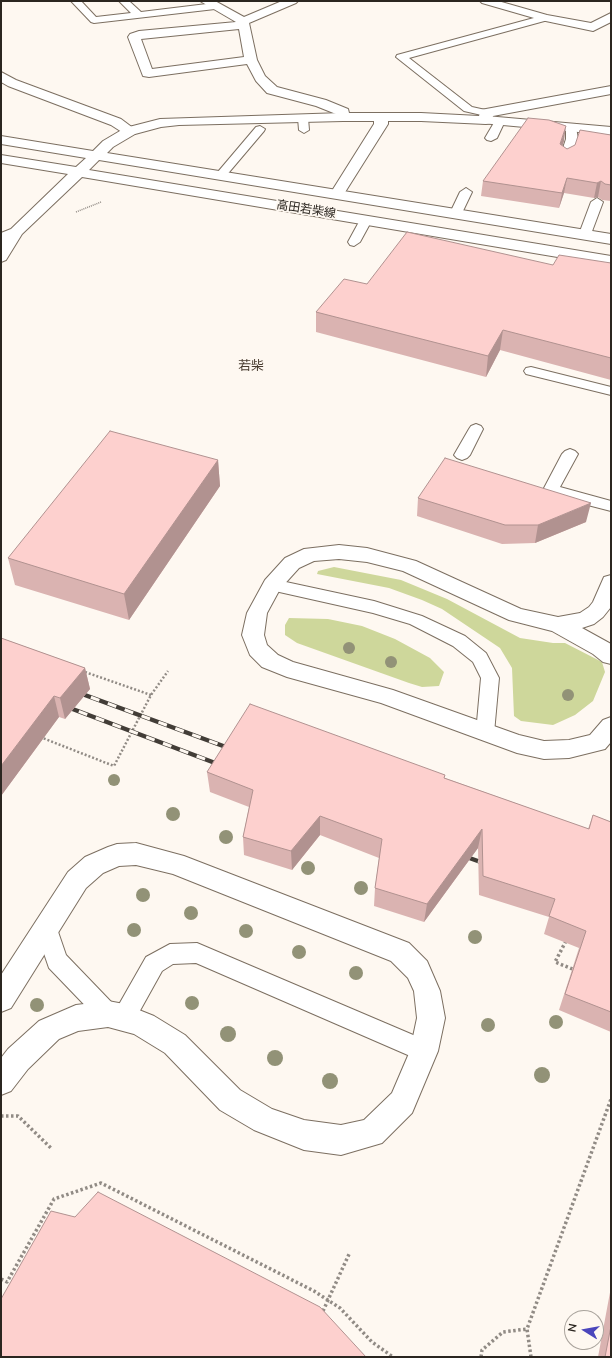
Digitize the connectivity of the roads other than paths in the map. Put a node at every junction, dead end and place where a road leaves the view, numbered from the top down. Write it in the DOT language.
graph roads {
  1 [pos="76,1"];
  2 [pos="124,1"];
  3 [pos="292,1"];
  4 [pos="486,1"];
  5 [pos="211,4"];
  6 [pos="139,15"];
  7 [pos="611,16"];
  8 [pos="545,18"];
  9 [pos="243,23"];
  10 [pos="251,60"];
  11 [pos="1,76"];
  12 [pos="611,90"];
  13 [pos="343,117"];
  14 [pos="381,117"];
  15 [pos="486,117"];
  16 [pos="500,122"];
  17 [pos="571,128"];
  18 [pos="260,129"];
  19 [pos="130,131"];
  20 [pos="611,131"];
  21 [pos="491,138"];
  22 [pos="1,140"];
  23 [pos="95,156"];
  24 [pos="1,159"];
  25 [pos="564,160"];
  26 [pos="78,173"];
  27 [pos="221,175"];
  28 [pos="466,192"];
  29 [pos="337,194"];
  30 [pos="597,202"];
  31 [pos="456,213"];
  32 [pos="366,220"];
  33 [pos="16,232"];
  34 [pos="586,234"];
  35 [pos="1,239"];
  36 [pos="611,239"];
  37 [pos="354,242"];
  38 [pos="1,257"];
  39 [pos="611,261"];
  40 [pos="531,371"];
  41 [pos="611,391"];
  42 [pos="476,429"];
  43 [pos="570,454"];
  44 [pos="462,455"];
  45 [pos="611,506"];
  46 [pos="611,582"];
  47 [pos="272,585"];
  48 [pos="558,625"];
  49 [pos="611,656"];
  50 [pos="611,726"];
  51 [pos="485,733"];
  52 [pos="46,930"];
  53 [pos="1,999"];
  54 [pos="116,1016"];
  55 [pos="424,1050"];
  56 [pos="1,1081"];
  1 -- 6 [label="lane"];
  2 -- 6 [label="lane"];
  3 -- 9 [label="street"];
  4 -- 8 [label="street"];
  5 -- 6 [label="lane"];
  5 -- 9 [label="street"];
  7 -- 8 [label="street"];
  8 -- 15 [label="lane"];
  9 -- 10 [label="street"];
  9 -- 10 [label="street"];
  10 -- 13 [label="street"];
  11 -- 19 [label="street"];
  12 -- 15 [label="street"];
  13 -- 14 [label="street"];
  13 -- 19 [label="street"];
  14 -- 15 [label="street"];
  14 -- 29 [label="street"];
  15 -- 16 [label="street"];
  16 -- 17 [label="street"];
  16 -- 21 [label="lane"];
  17 -- 20 [label="street"];
  17 -- 25 [label="lane"];
  18 -- 27 [label="lane"];
  19 -- 23 [label="street"];
  22 -- 23 [label="street, 高田若柴線"];
  23 -- 26 [label="street"];
  23 -- 27 [label="street, 高田若柴線"];
  24 -- 26 [label="street, 高田若柴線"];
  26 -- 32 [label="street, 高田若柴線"];
  26 -- 33 [label="street"];
  27 -- 29 [label="street, 高田若柴線"];
  28 -- 31 [label="lane"];
  29 -- 31 [label="street, 高田若柴線"];
  30 -- 34 [label="lane"];
  31 -- 34 [label="street, 高田若柴線"];
  32 -- 37 [label="lane"];
  32 -- 39 [label="street, 高田若柴線"];
  33 -- 35 [label="street"];
  33 -- 38 [label="street"];
  34 -- 36 [label="street, 高田若柴線"];
  40 -- 41 [label="lane"];
  42 -- 44 [label="lane"];
  43 -- 45 [label="lane"];
  46 -- 48 [label="street"];
  47 -- 48 [label="street"];
  47 -- 51 [label="lane"];
  47 -- 51 [label="street"];
  48 -- 49 [label="street"];
  50 -- 51 [label="street"];
  52 -- 53 [label="street"];
  52 -- 54 [label="lane"];
  52 -- 55 [label="street"];
  54 -- 55 [label="lane"];
  54 -- 55 [label="street"];
  54 -- 56 [label="street"];
}
